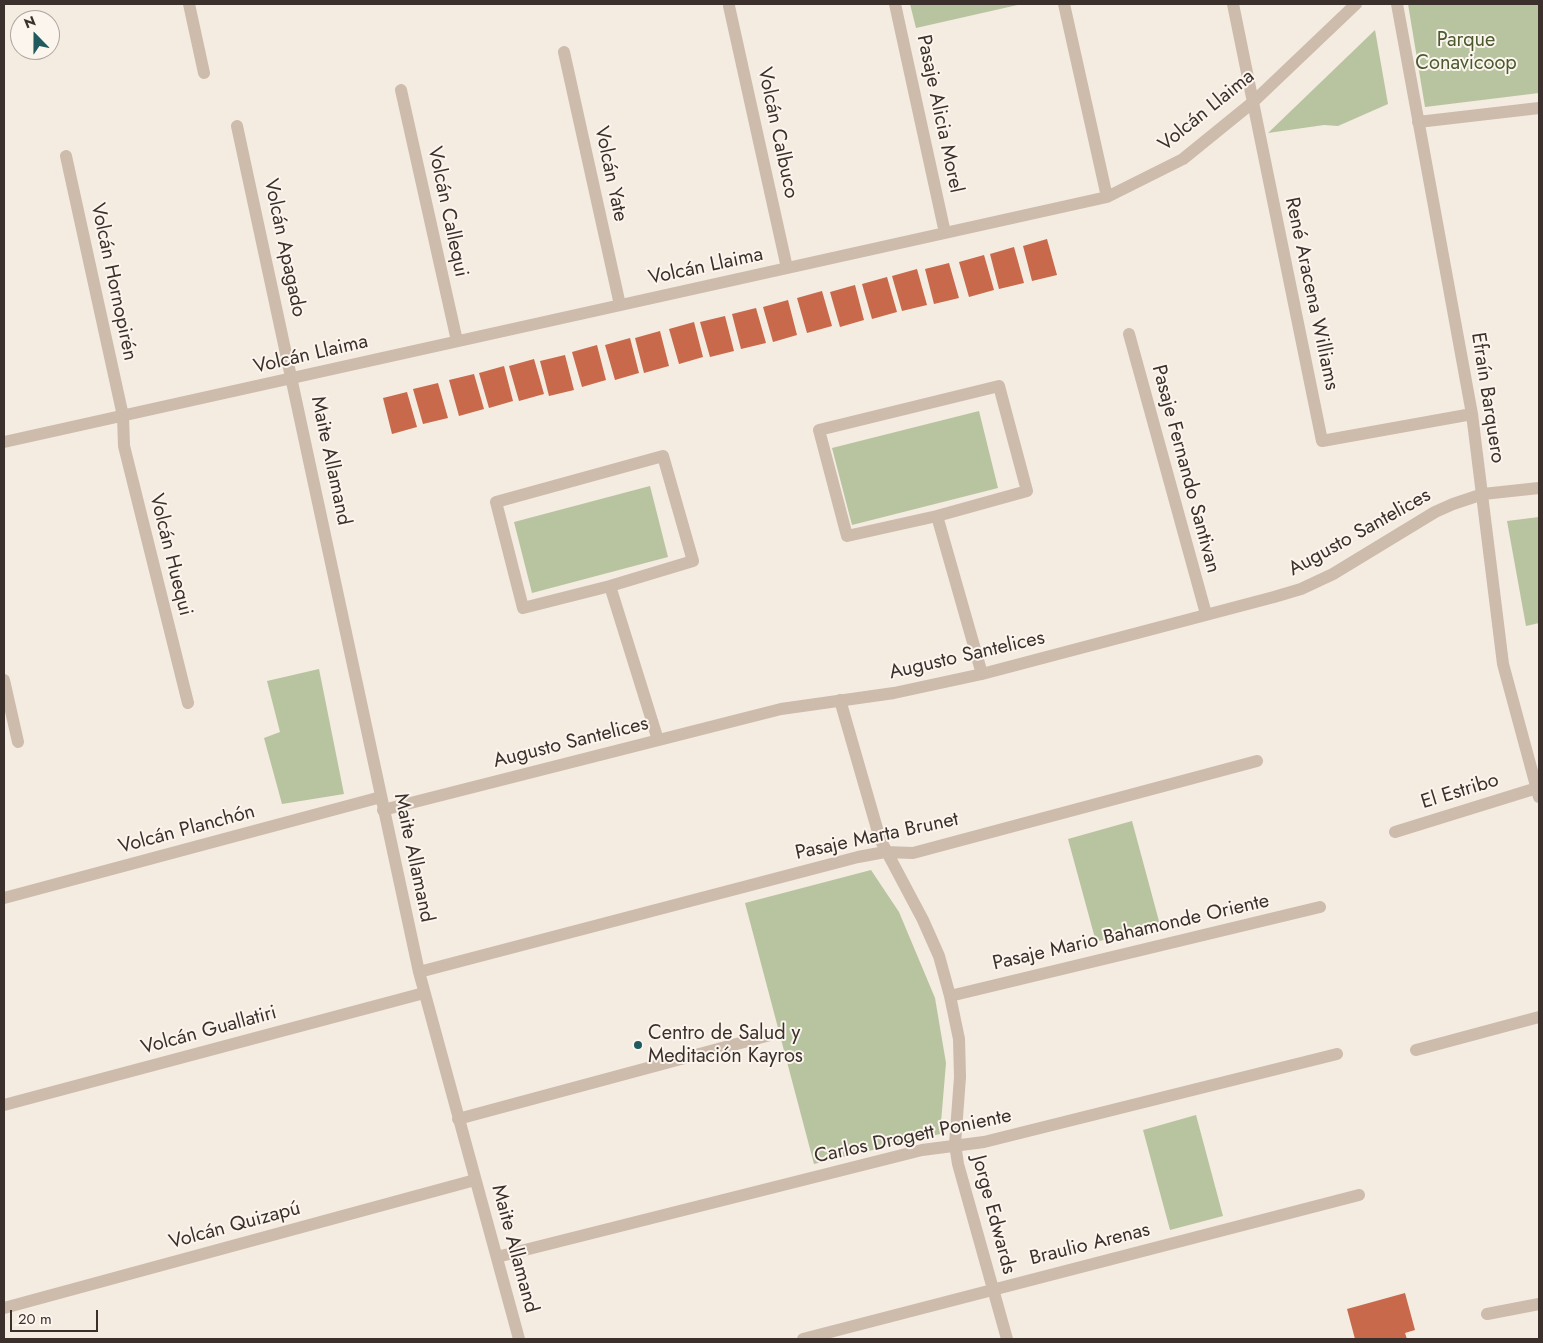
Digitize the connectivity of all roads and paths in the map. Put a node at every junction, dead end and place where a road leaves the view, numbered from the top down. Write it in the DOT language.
graph roads {
  1 [pos="189,4"];
  2 [pos="895,4"];
  3 [pos="1064,4"];
  4 [pos="1233,4"];
  5 [pos="1356,4"];
  6 [pos="1397,4"];
  7 [pos="730,6"];
  8 [pos="564,52"];
  9 [pos="204,73"];
  10 [pos="401,90"];
  11 [pos="1252,103"];
  12 [pos="1539,108"];
  13 [pos="1418,122"];
  14 [pos="237,126"];
  15 [pos="66,156"];
  16 [pos="1107,197"];
  17 [pos="945,233"];
  18 [pos="787,268"];
  19 [pos="620,305"];
  20 [pos="1129,334"];
  21 [pos="457,341"];
  22 [pos="293,378"];
  23 [pos="1472,414"];
  24 [pos="123,416"];
  25 [pos="4,442"];
  26 [pos="1539,488"];
  27 [pos="1483,494"];
  28 [pos="938,516"];
  29 [pos="610,586"];
  30 [pos="1206,614"];
  31 [pos="982,674"];
  32 [pos="4,680"];
  33 [pos="840,700"];
  34 [pos="188,703"];
  35 [pos="658,740"];
  36 [pos="18,742"];
  37 [pos="1257,761"];
  38 [pos="1538,792"];
  39 [pos="382,803"];
  40 [pos="1395,832"];
  41 [pos="885,852"];
  42 [pos="4,898"];
  43 [pos="1320,907"];
  44 [pos="418,972"];
  45 [pos="424,993"];
  46 [pos="950,996"];
  47 [pos="1538,1021"];
  48 [pos="770,1035"];
  49 [pos="1416,1050"];
  50 [pos="1337,1054"];
  51 [pos="4,1105"];
  52 [pos="458,1119"];
  53 [pos="955,1144"];
  54 [pos="475,1180"];
  55 [pos="1358,1195"];
  56 [pos="497,1257"];
  57 [pos="993,1290"];
  58 [pos="1539,1304"];
  59 [pos="4,1308"];
  60 [pos="1487,1314"];
  61 [pos="519,1339"];
  62 [pos="803,1339"];
  63 [pos="1007,1339"];
  1 -- 9 [label="street"];
  2 -- 17 [label="street, Pasaje Alicia Morel"];
  3 -- 16 [label="street"];
  4 -- 11 [label="street, René Aracena Williams"];
  5 -- 11 [label="street, Volcán Llaima"];
  6 -- 13 [label="street, Efraín Barquero"];
  7 -- 18 [label="street, Volcán Calbuco"];
  8 -- 19 [label="street, Volcán Yate"];
  10 -- 21 [label="street, Volcán Callequi"];
  11 -- 16 [label="street, Volcán Llaima"];
  11 -- 23 [label="street, René Aracena Williams"];
  12 -- 13 [label="street"];
  13 -- 23 [label="street, Efraín Barquero"];
  14 -- 22 [label="street, Volcán Apagado"];
  15 -- 24 [label="street, Volcán Hornopirén"];
  16 -- 17 [label="street, Volcán Llaima"];
  17 -- 18 [label="street, Volcán Llaima"];
  18 -- 19 [label="street, Volcán Llaima"];
  19 -- 21 [label="street, Volcán Llaima"];
  20 -- 30 [label="street, Pasaje Fernando Santivan"];
  21 -- 22 [label="street, Volcán Llaima"];
  22 -- 24 [label="street, Volcán Llaima"];
  22 -- 39 [label="street, Maite Allamand"];
  23 -- 27 [label="street, Efraín Barquero"];
  24 -- 25 [label="street, Volcán Llaima"];
  24 -- 34 [label="street, Volcán Huequi"];
  26 -- 27 [label="street, Augusto Santelices"];
  27 -- 30 [label="street, Augusto Santelices"];
  27 -- 38 [label="street, Efraín Barquero"];
  28 -- 28 [label="street"];
  28 -- 31 [label="street"];
  29 -- 29 [label="street"];
  29 -- 35 [label="street"];
  30 -- 31 [label="street, Augusto Santelices"];
  31 -- 33 [label="street, Augusto Santelices"];
  32 -- 36 [label="street"];
  33 -- 35 [label="street, Augusto Santelices"];
  33 -- 41 [label="street, Jorge Edwards"];
  35 -- 39 [label="street, Augusto Santelices"];
  37 -- 41 [label="street, Pasaje Marta Brunet"];
  38 -- 40 [label="street, El Estribo"];
  39 -- 42 [label="street, Volcán Planchón"];
  39 -- 44 [label="street, Maite Allamand"];
  41 -- 44 [label="street, Pasaje Marta Brunet"];
  41 -- 46 [label="street, Jorge Edwards"];
  43 -- 46 [label="street, Pasaje Mario Bahamonde Oriente"];
  44 -- 45 [label="street, Maite Allamand"];
  45 -- 51 [label="street, Volcán Guallatiri"];
  45 -- 52 [label="street, Maite Allamand"];
  46 -- 53 [label="street, Jorge Edwards"];
  47 -- 49 [label="street"];
  48 -- 52 [label="street"];
  50 -- 53 [label="street, Carlos Drogett Poniente"];
  52 -- 54 [label="street, Maite Allamand"];
  53 -- 56 [label="street, Carlos Drogett Poniente"];
  53 -- 57 [label="street, Jorge Edwards"];
  54 -- 56 [label="street, Maite Allamand"];
  54 -- 59 [label="street, Volcán Quizapú"];
  55 -- 57 [label="street, Braulio Arenas"];
  56 -- 61 [label="street, Maite Allamand"];
  57 -- 62 [label="street, Braulio Arenas"];
  57 -- 63 [label="street, Jorge Edwards"];
  58 -- 60 [label="street"];
}
